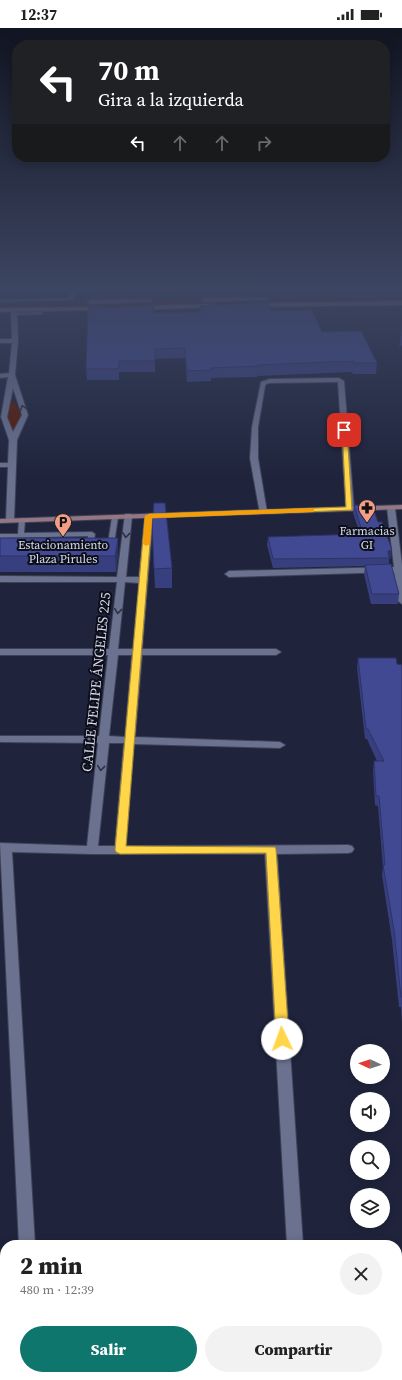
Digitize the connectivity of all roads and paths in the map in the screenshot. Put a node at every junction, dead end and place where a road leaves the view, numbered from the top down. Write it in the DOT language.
graph roads {
  1 [pos="14,352"];
  2 [pos="12,375"];
  3 [pos="0,376"];
  4 [pos="2,417"];
  5 [pos="13,440"];
  6 [pos="0,465"];
  7 [pos="12,465"];
  8 [pos="402,507"];
  9 [pos="391,508"];
  10 [pos="350,509"];
  11 [pos="263,512"];
  12 [pos="128,516"];
  13 [pos="149,516"];
  14 [pos="115,517"];
  15 [pos="10,520"];
  16 [pos="22,520"];
  17 [pos="0,521"];
  18 [pos="0,536"];
  19 [pos="21,536"];
  20 [pos="83,546"];
  21 [pos="90,546"];
  22 [pos="398,569"];
  23 [pos="229,574"];
  24 [pos="0,579"];
  25 [pos="122,579"];
  26 [pos="143,580"];
  27 [pos="402,601"];
  28 [pos="0,652"];
  29 [pos="114,652"];
  30 [pos="137,652"];
  31 [pos="276,652"];
  32 [pos="0,739"];
  33 [pos="104,740"];
  34 [pos="129,740"];
  35 [pos="280,745"];
  36 [pos="3,847"];
  37 [pos="271,849"];
  38 [pos="348,849"];
  39 [pos="92,850"];
  40 [pos="120,850"];
  41 [pos="27,1240"];
  42 [pos="294,1240"];
  1 -- 2 [label="street"];
  2 -- 3 [label="street"];
  2 -- 4 [label="street"];
  5 -- 2 [label="street, one-way"];
  4 -- 5 [label="street"];
  5 -- 7 [label="street"];
  6 -- 7 [label="street"];
  7 -- 15 [label="street"];
  8 -- 9 [label="street"];
  9 -- 10 [label="street"];
  9 -- 22 [label="street"];
  10 -- 11 [label="street"];
  10 -- 11 [label="street"];
  11 -- 13 [label="street"];
  12 -- 13 [label="street"];
  12 -- 14 [label="street"];
  12 -- 25 [label="street, CALLE FELIPE ÁNGELES 225, one-way"];
  13 -- 26 [label="street"];
  14 -- 16 [label="street"];
  14 -- 21 [label="lane"];
  15 -- 16 [label="street"];
  15 -- 17 [label="street"];
  16 -- 19 [label="lane"];
  18 -- 19 [label="lane"];
  19 -- 21 [label="lane"];
  20 -- 21 [label="lane"];
  22 -- 23 [label="street"];
  22 -- 27 [label="street"];
  24 -- 25 [label="street"];
  25 -- 26 [label="street"];
  25 -- 29 [label="street, CALLE FELIPE ÁNGELES 225, one-way"];
  26 -- 30 [label="street"];
  28 -- 29 [label="street"];
  29 -- 30 [label="street"];
  29 -- 33 [label="street, CALLE FELIPE ÁNGELES 225"];
  30 -- 31 [label="street"];
  30 -- 34 [label="street"];
  32 -- 33 [label="street"];
  33 -- 34 [label="street"];
  33 -- 39 [label="street, CALLE FELIPE ÁNGELES 225, one-way"];
  34 -- 35 [label="street"];
  34 -- 40 [label="street"];
  36 -- 39 [label="street"];
  36 -- 41 [label="street"];
  37 -- 38 [label="street"];
  37 -- 40 [label="street"];
  37 -- 42 [label="street"];
  39 -- 40 [label="street"];
}
